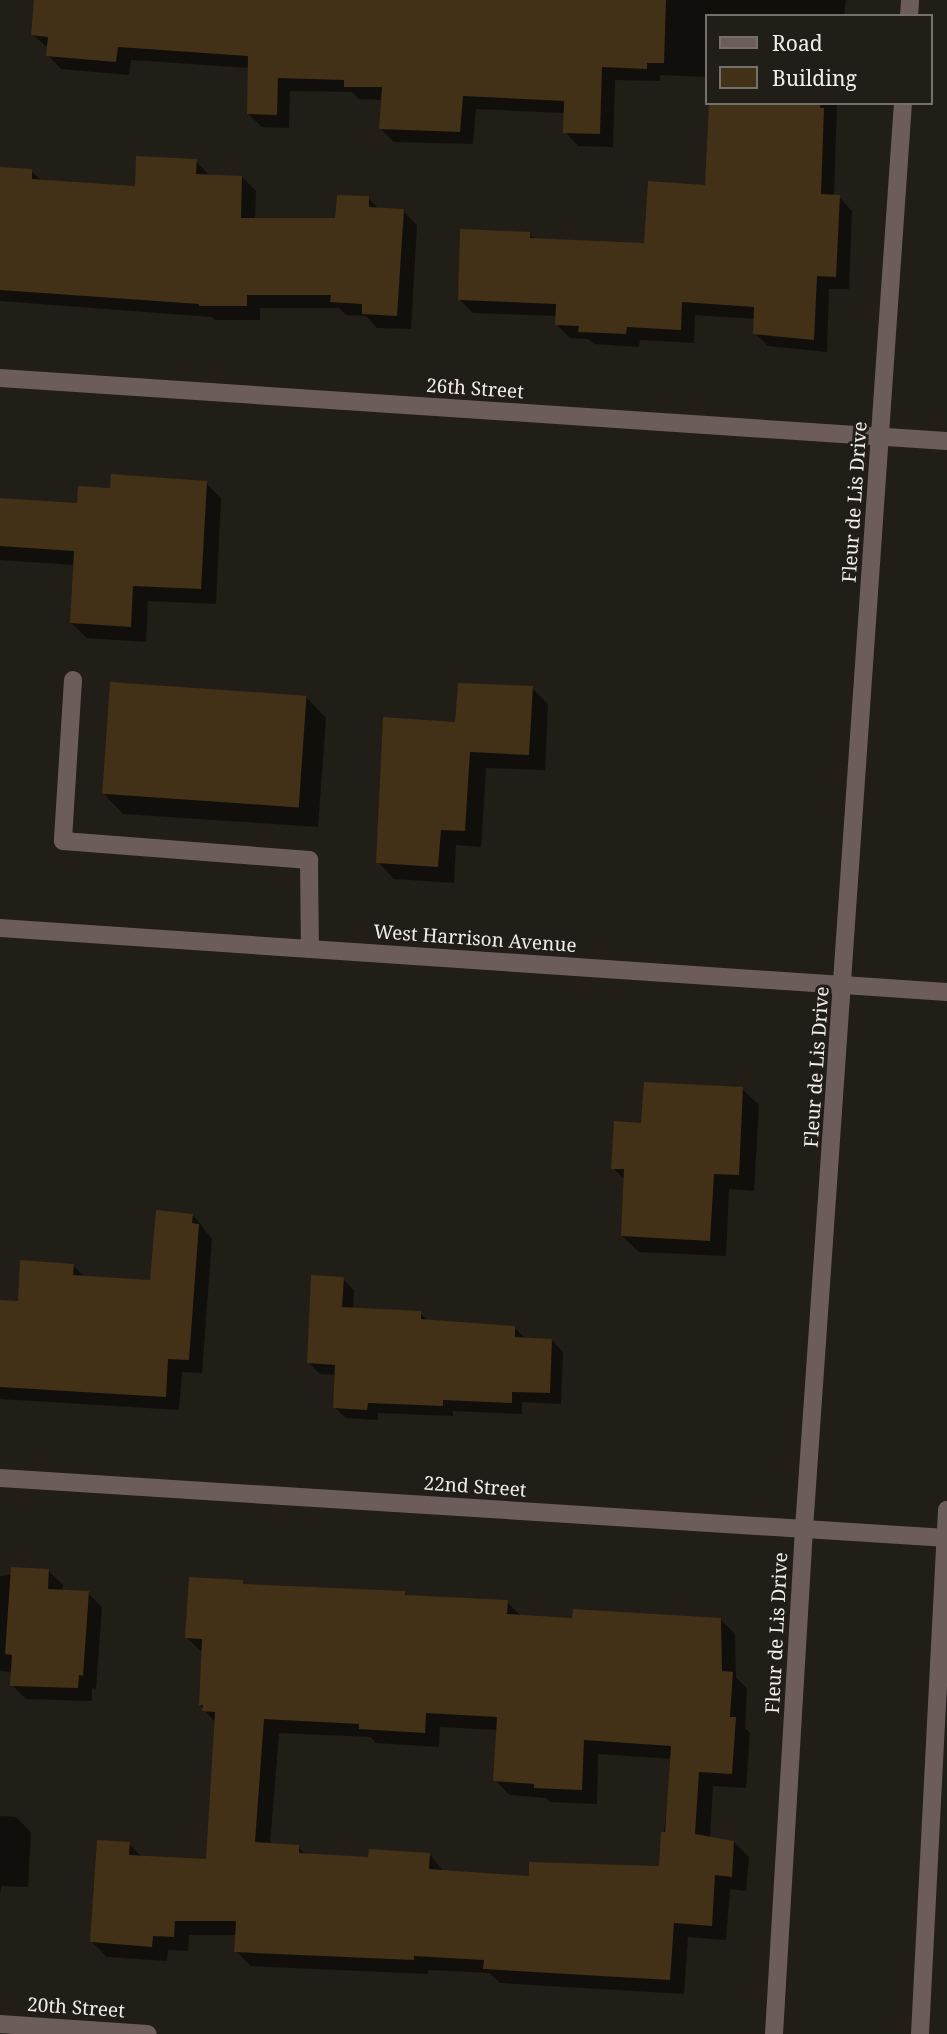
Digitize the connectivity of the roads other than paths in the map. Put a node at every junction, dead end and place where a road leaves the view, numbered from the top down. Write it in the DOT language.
graph roads {
  1 [pos="903,105"];
  2 [pos="0,378"];
  3 [pos="880,437"];
  4 [pos="947,441"];
  5 [pos="72,680"];
  6 [pos="0,928"];
  7 [pos="310,949"];
  8 [pos="844,984"];
  9 [pos="947,992"];
  10 [pos="0,1478"];
  11 [pos="947,1510"];
  12 [pos="804,1529"];
  13 [pos="946,1538"];
  14 [pos="0,2024"];
  15 [pos="149,2034"];
  16 [pos="774,2034"];
  17 [pos="920,2034"];
  1 -- 3 [label="street, Fleur de Lis Drive"];
  2 -- 3 [label="street, 26th Street"];
  3 -- 4 [label="street, 26th Street"];
  3 -- 8 [label="street, Fleur de Lis Drive"];
  5 -- 7 [label="street"];
  6 -- 7 [label="street, West Harrison Avenue"];
  7 -- 8 [label="street, West Harrison Avenue"];
  8 -- 9 [label="street, West Harrison Avenue"];
  8 -- 12 [label="street, Fleur de Lis Drive"];
  10 -- 12 [label="street, 22nd Street"];
  11 -- 13 [label="street"];
  12 -- 13 [label="street, 22nd Street"];
  12 -- 16 [label="street, Fleur de Lis Drive"];
  13 -- 17 [label="street"];
  14 -- 15 [label="street, 20th Street"];
}
